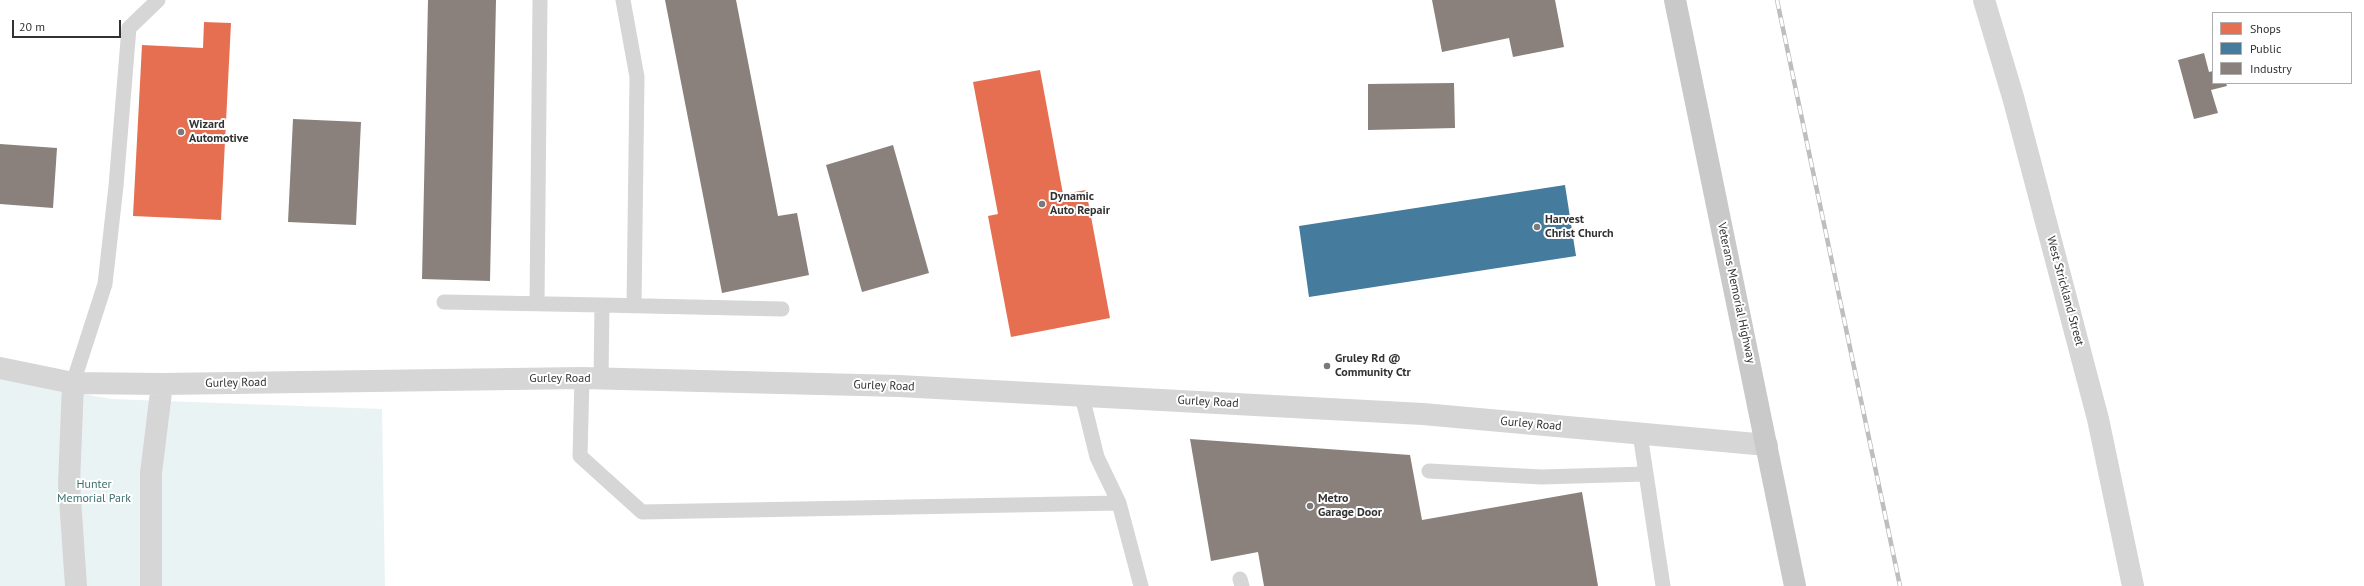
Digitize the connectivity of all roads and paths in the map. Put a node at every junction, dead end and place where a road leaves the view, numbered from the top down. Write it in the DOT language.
graph roads {
  1 [pos="158,0"];
  2 [pos="540,0"];
  3 [pos="622,0"];
  4 [pos="1675,0"];
  5 [pos="1984,0"];
  6 [pos="444,302"];
  7 [pos="537,303"];
  8 [pos="602,305"];
  9 [pos="634,306"];
  10 [pos="782,309"];
  11 [pos="0,368"];
  12 [pos="592,378"];
  13 [pos="73,382"];
  14 [pos="162,384"];
  15 [pos="1082,396"];
  16 [pos="1640,434"];
  17 [pos="1767,445"];
  18 [pos="1429,471"];
  19 [pos="1646,474"];
  20 [pos="1119,503"];
  21 [pos="1792,585"];
  22 [pos="76,586"];
  23 [pos="151,586"];
  24 [pos="1141,586"];
  25 [pos="1663,586"];
  26 [pos="2133,586"];
  1 -- 13 [label="lane"];
  2 -- 7 [label="lane"];
  3 -- 9 [label="lane"];
  4 -- 17 [label="main road, Veterans Memorial Highway"];
  5 -- 26 [label="street, West Strickland Street"];
  6 -- 7 [label="lane"];
  7 -- 8 [label="lane"];
  8 -- 9 [label="lane"];
  8 -- 12 [label="lane"];
  9 -- 10 [label="lane"];
  11 -- 13 [label="street, Gurley Road"];
  12 -- 14 [label="street, Gurley Road"];
  12 -- 15 [label="street, Gurley Road"];
  12 -- 20 [label="lane"];
  13 -- 14 [label="street, Gurley Road"];
  13 -- 22 [label="street"];
  14 -- 23 [label="street"];
  15 -- 16 [label="street, Gurley Road"];
  15 -- 20 [label="lane"];
  16 -- 17 [label="street, Gurley Road"];
  16 -- 19 [label="lane"];
  17 -- 21 [label="main road, Veterans Memorial Highway"];
  18 -- 19 [label="lane"];
  19 -- 25 [label="lane"];
  20 -- 24 [label="lane"];
}
